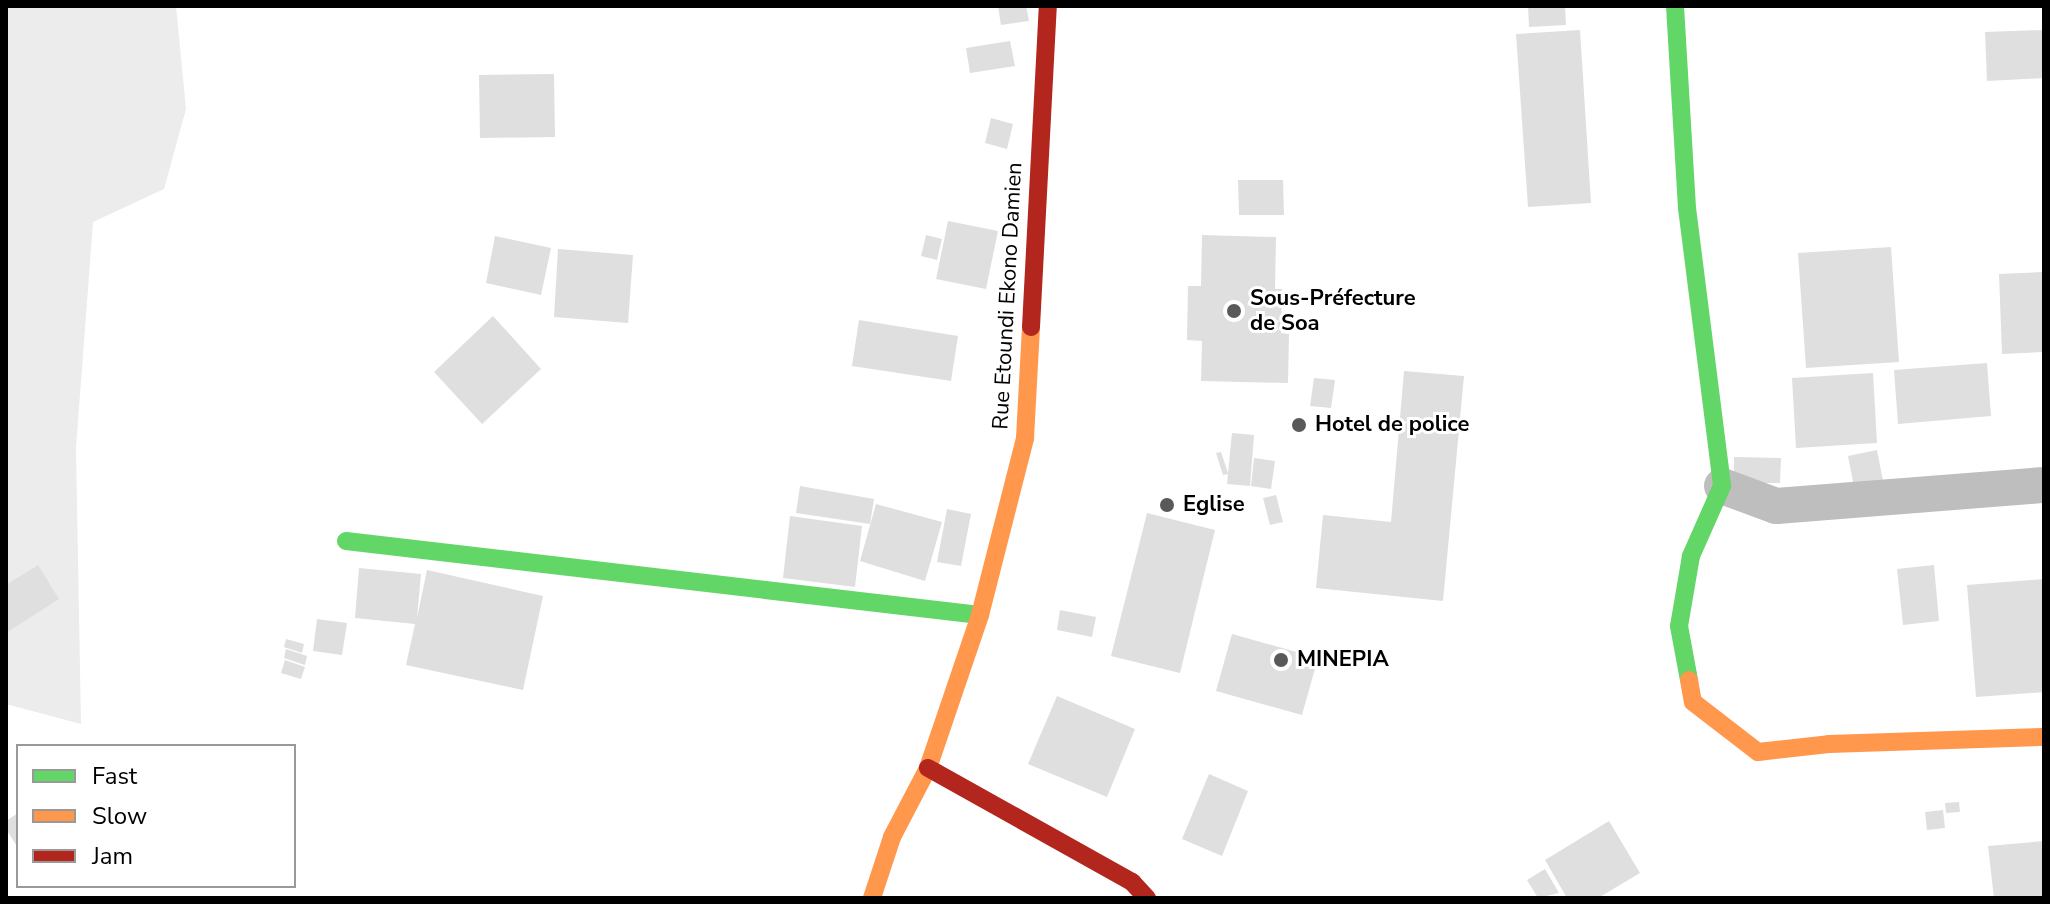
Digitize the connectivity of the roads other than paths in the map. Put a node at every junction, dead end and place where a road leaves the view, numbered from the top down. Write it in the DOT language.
graph roads {
  1 [pos="1048,6"];
  2 [pos="1675,6"];
  3 [pos="2044,485"];
  4 [pos="1722,486"];
  5 [pos="346,541"];
  6 [pos="980,615"];
  7 [pos="2044,737"];
  8 [pos="928,768"];
  9 [pos="872,898"];
  10 [pos="1147,898"];
  1 -- 6 [label="street, Rue Etoundi Ekono Damien"];
  2 -- 4 [label="street"];
  3 -- 4 [label="street"];
  4 -- 7 [label="street"];
  5 -- 6 [label="street"];
  6 -- 8 [label="street, Rue Etoundi Ekono Damien"];
  8 -- 9 [label="street, Rue Etoundi Ekono Damien"];
  8 -- 10 [label="street"];
}
